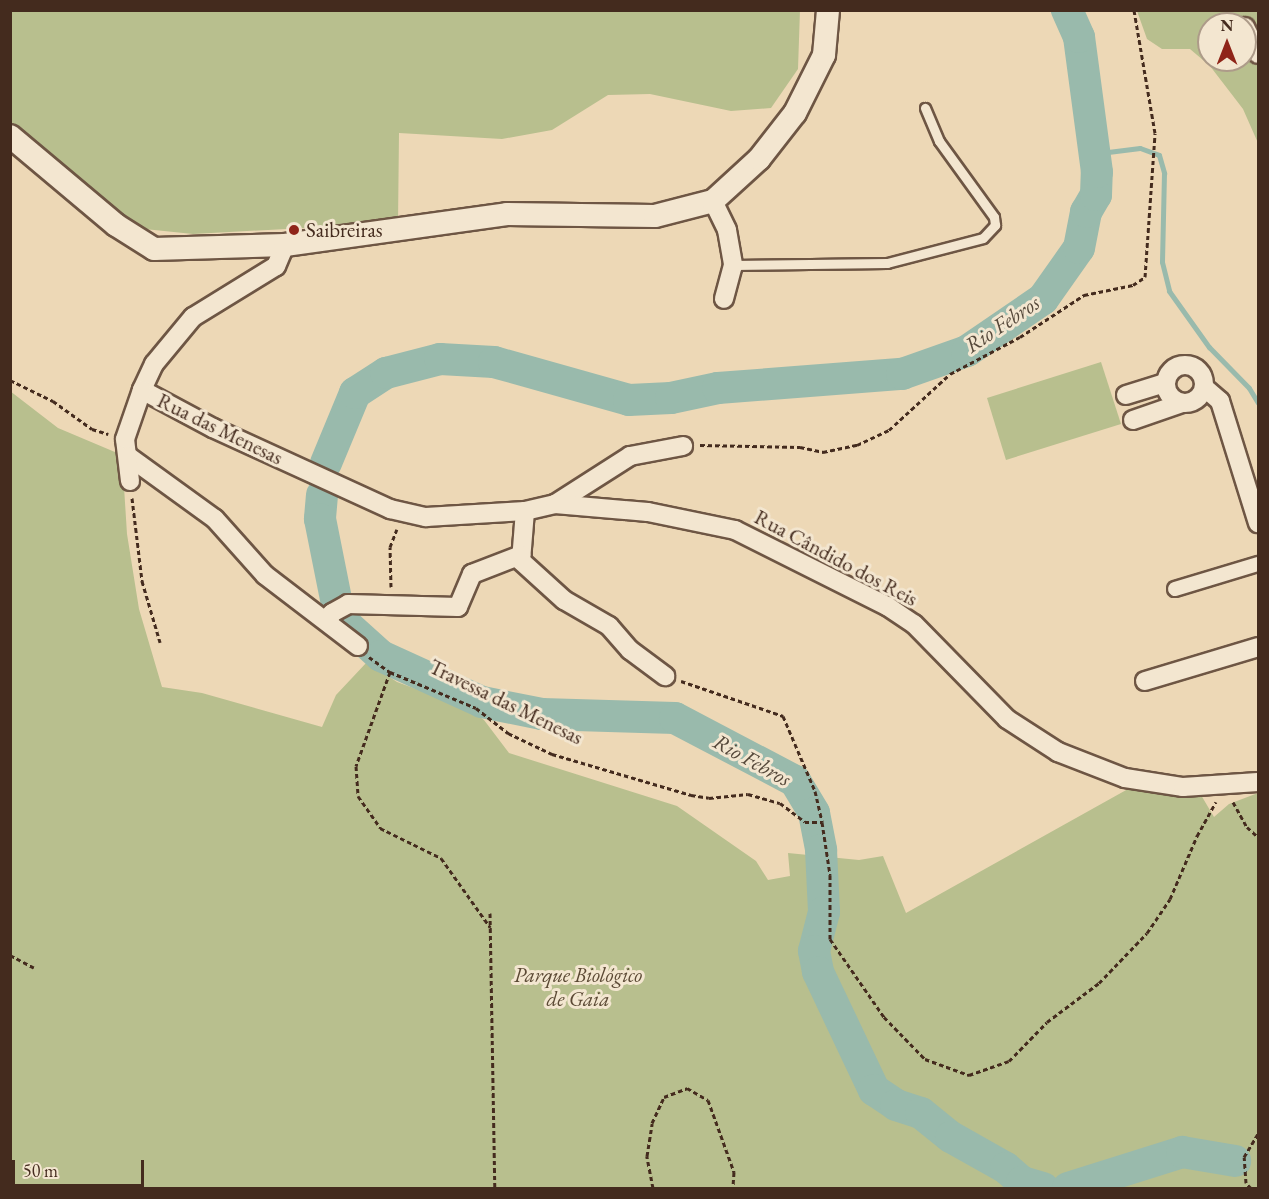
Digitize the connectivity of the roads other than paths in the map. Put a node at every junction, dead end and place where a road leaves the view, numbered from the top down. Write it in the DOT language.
graph roads {
  1 [pos="828,10"];
  2 [pos="925,108"];
  3 [pos="10,136"];
  4 [pos="713,201"];
  5 [pos="285,245"];
  6 [pos="733,266"];
  7 [pos="724,299"];
  8 [pos="1165,383"];
  9 [pos="1205,388"];
  10 [pos="142,390"];
  11 [pos="1126,395"];
  12 [pos="1182,403"];
  13 [pos="1133,420"];
  14 [pos="683,446"];
  15 [pos="126,447"];
  16 [pos="130,481"];
  17 [pos="1253,488"];
  18 [pos="555,504"];
  19 [pos="525,511"];
  20 [pos="1258,523"];
  21 [pos="521,555"];
  22 [pos="1258,564"];
  23 [pos="1175,590"];
  24 [pos="330,617"];
  25 [pos="358,646"];
  26 [pos="1258,647"];
  27 [pos="665,676"];
  28 [pos="1145,681"];
  29 [pos="1258,783"];
  1 -- 4 [label="street"];
  2 -- 6 [label="lane"];
  3 -- 5 [label="street"];
  4 -- 5 [label="street"];
  4 -- 6 [label="street"];
  5 -- 10 [label="street, Rua das Menesas"];
  6 -- 7 [label="street"];
  8 -- 9 [label="street"];
  8 -- 11 [label="street"];
  8 -- 12 [label="street"];
  9 -- 12 [label="street"];
  9 -- 17 [label="street"];
  10 -- 15 [label="street"];
  10 -- 19 [label="street, Rua das Menesas"];
  12 -- 13 [label="street"];
  14 -- 18 [label="street, Rua Cândido dos Reis"];
  15 -- 16 [label="street"];
  15 -- 24 [label="street"];
  17 -- 20 [label="street"];
  18 -- 19 [label="street, Rua Cândido dos Reis"];
  18 -- 29 [label="street, Rua Cândido dos Reis"];
  19 -- 21 [label="street"];
  21 -- 24 [label="street"];
  21 -- 27 [label="street"];
  22 -- 23 [label="street"];
  24 -- 25 [label="street"];
  26 -- 28 [label="street"];
}
